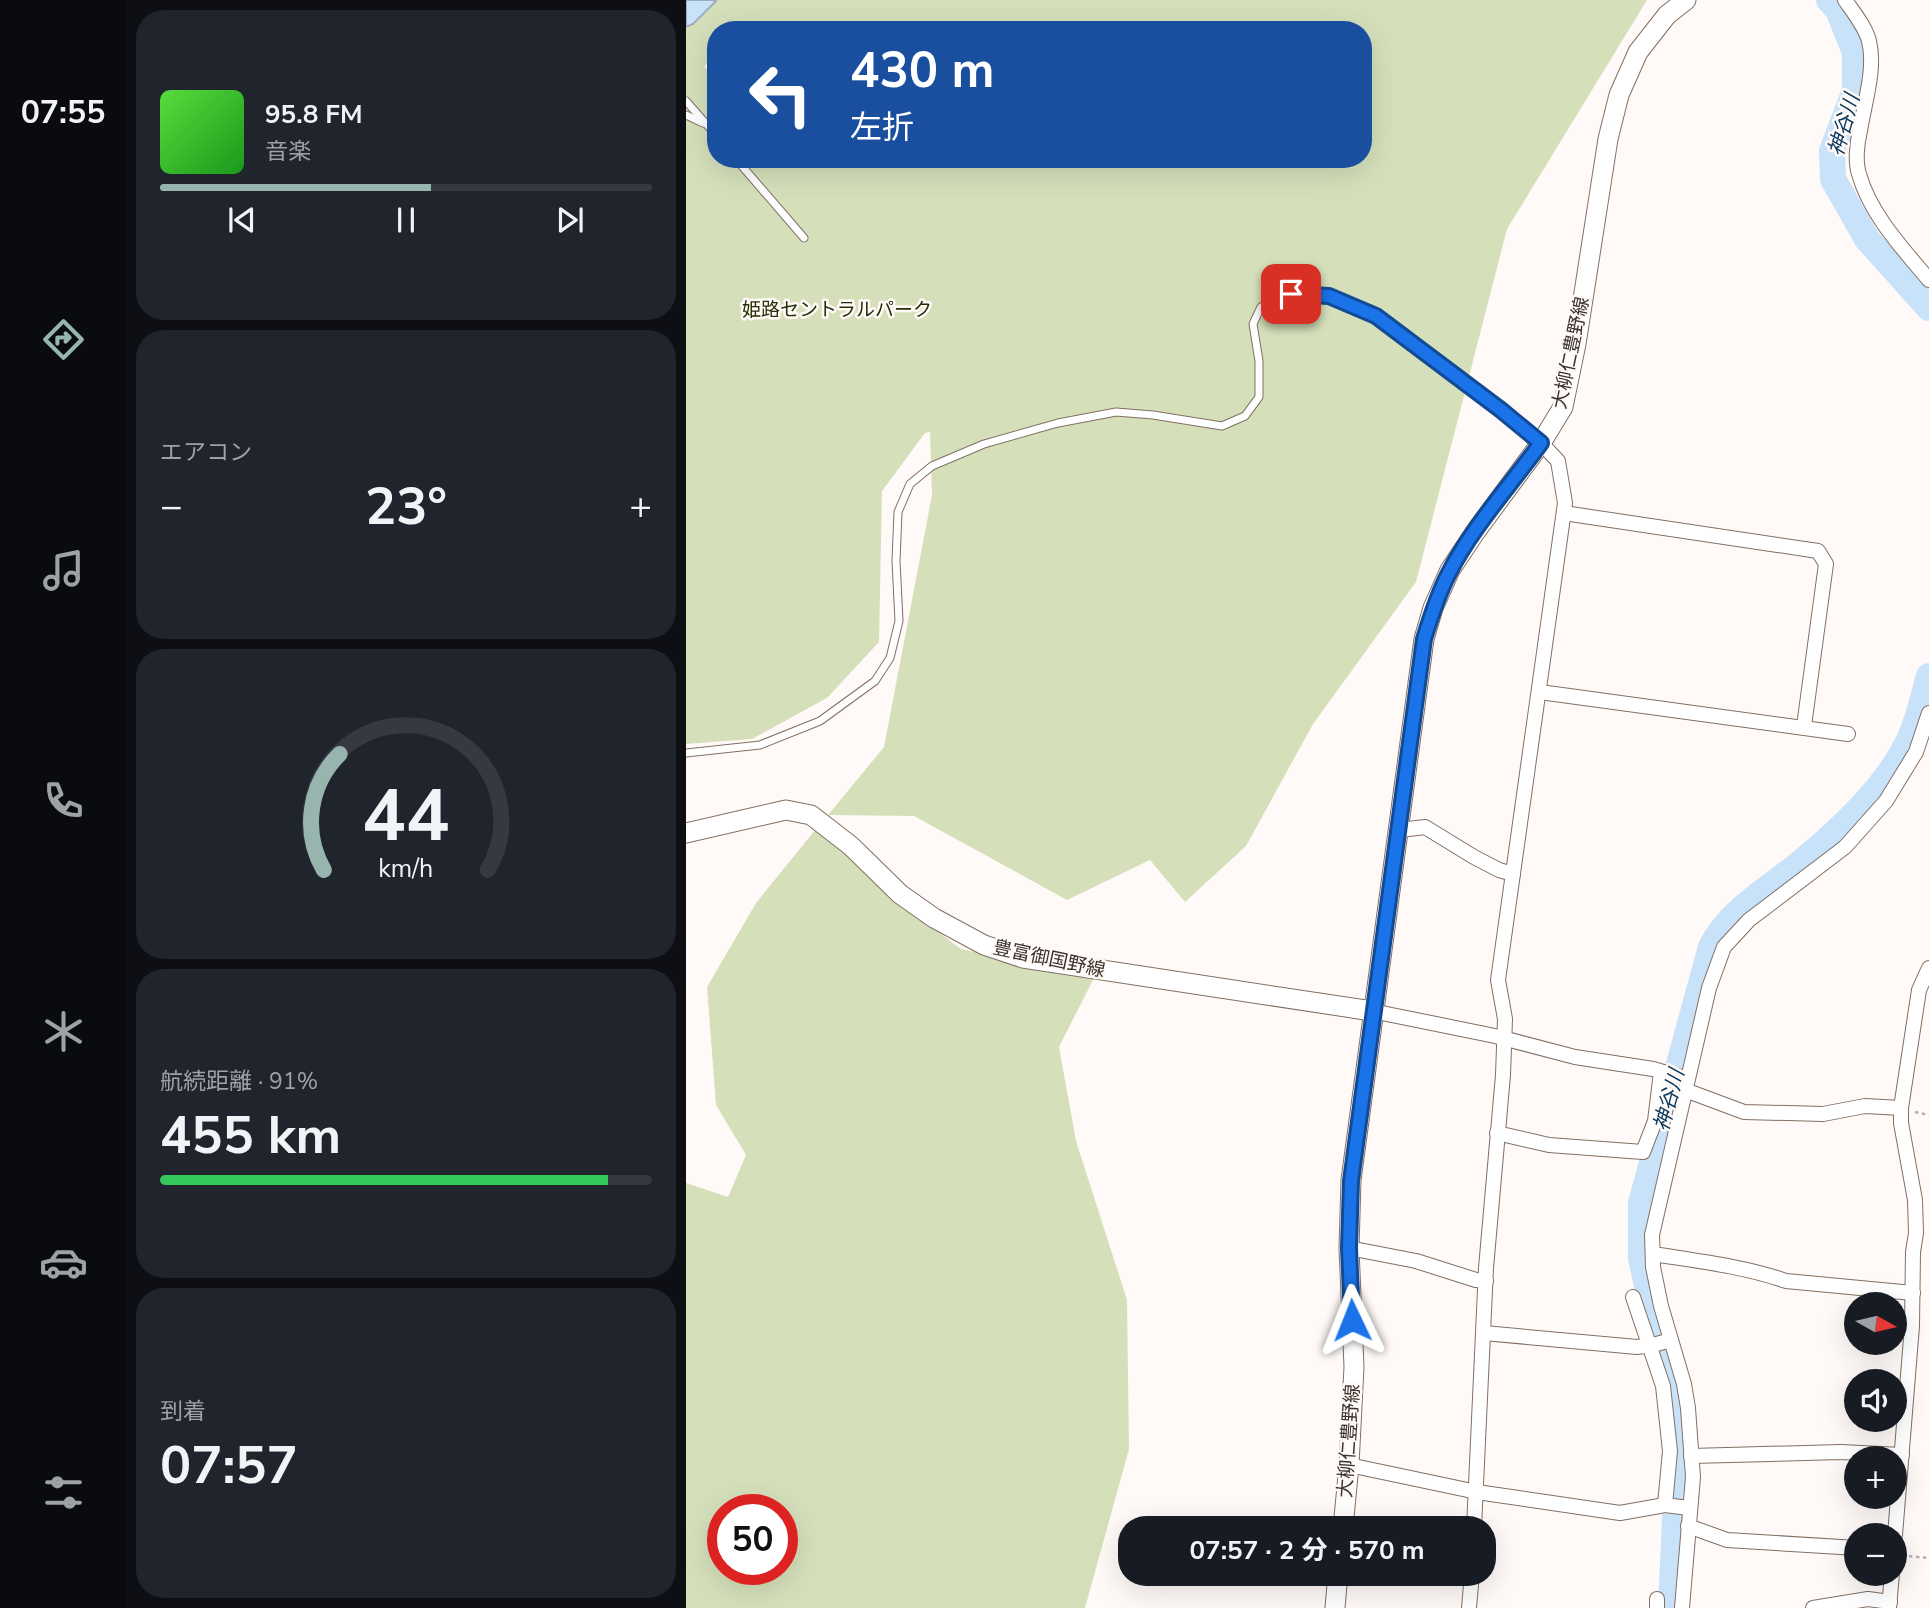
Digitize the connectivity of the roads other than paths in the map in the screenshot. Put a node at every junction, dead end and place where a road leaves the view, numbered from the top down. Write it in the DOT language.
graph roads {
  1 [pos="1686,0"];
  2 [pos="1845,0"];
  3 [pos="686,101"];
  4 [pos="686,115"];
  5 [pos="706,124"];
  6 [pos="744,168"];
  7 [pos="804,239"];
  8 [pos="1929,280"];
  9 [pos="1541,443"];
  10 [pos="1564,513"];
  11 [pos="1540,692"];
  12 [pos="1929,713"];
  13 [pos="1804,726"];
  14 [pos="1848,734"];
  15 [pos="686,753"];
  16 [pos="1399,830"];
  17 [pos="686,834"];
  18 [pos="1513,874"];
  19 [pos="1929,968"];
  20 [pos="1373,1011"];
  21 [pos="1504,1038"];
  22 [pos="1663,1072"];
  23 [pos="1685,1082"];
  24 [pos="1901,1108"];
  25 [pos="1497,1133"];
  26 [pos="1349,1248"];
  27 [pos="1653,1254"];
  28 [pos="1486,1281"];
  29 [pos="1913,1293"];
  30 [pos="1633,1297"];
  31 [pos="1484,1333"];
  32 [pos="1661,1343"];
  33 [pos="1903,1446"];
  34 [pos="1844,1452"];
  35 [pos="1691,1455"];
  36 [pos="1349,1465"];
  37 [pos="1477,1492"];
  38 [pos="1668,1505"];
  39 [pos="1687,1508"];
  40 [pos="1344,1516"];
  41 [pos="1475,1516"];
  42 [pos="1688,1527"];
  43 [pos="1844,1547"];
  44 [pos="1337,1586"];
  45 [pos="1471,1586"];
  46 [pos="1891,1586"];
  47 [pos="1890,1605"];
  48 [pos="1335,1608"];
  49 [pos="1469,1608"];
  50 [pos="1682,1608"];
  51 [pos="1814,1608"];
  1 -- 9 [label="main road, 大柳仁豊野線"];
  2 -- 8 [label="street"];
  3 -- 5 [label="lane"];
  4 -- 5 [label="lane"];
  6 -- 7 [label="lane"];
  9 -- 10 [label="street"];
  9 -- 15 [label="lane"];
  9 -- 16 [label="main road, 大柳仁豊野線"];
  10 -- 11 [label="street"];
  10 -- 13 [label="street"];
  11 -- 13 [label="street"];
  11 -- 18 [label="street"];
  12 -- 23 [label="street"];
  13 -- 14 [label="street"];
  16 -- 18 [label="street"];
  16 -- 20 [label="main road, 大柳仁豊野線"];
  17 -- 20 [label="main road, 豊富御国野線"];
  18 -- 21 [label="street"];
  19 -- 24 [label="street"];
  20 -- 21 [label="street"];
  20 -- 26 [label="main road, 大柳仁豊野線"];
  21 -- 22 [label="street"];
  21 -- 25 [label="street"];
  22 -- 23 [label="street"];
  22 -- 25 [label="street"];
  23 -- 24 [label="street"];
  23 -- 27 [label="street"];
  24 -- 29 [label="street"];
  25 -- 28 [label="street"];
  26 -- 28 [label="street"];
  26 -- 36 [label="main road, 大柳仁豊野線"];
  27 -- 29 [label="street"];
  27 -- 32 [label="street"];
  28 -- 31 [label="street"];
  29 -- 33 [label="street"];
  30 -- 32 [label="street"];
  31 -- 32 [label="street"];
  31 -- 37 [label="street"];
  32 -- 35 [label="street"];
  32 -- 38 [label="street"];
  34 -- 35 [label="street"];
  35 -- 39 [label="street"];
  36 -- 37 [label="street"];
  36 -- 40 [label="main road, 大柳仁豊野線"];
  37 -- 38 [label="street"];
  37 -- 41 [label="street"];
  38 -- 39 [label="street"];
  39 -- 42 [label="street"];
  42 -- 43 [label="street"];
  42 -- 50 [label="street"];
  44 -- 48 [label="main road"];
  45 -- 49 [label="street"];
  46 -- 47 [label="street"];
  47 -- 51 [label="street"];
}
